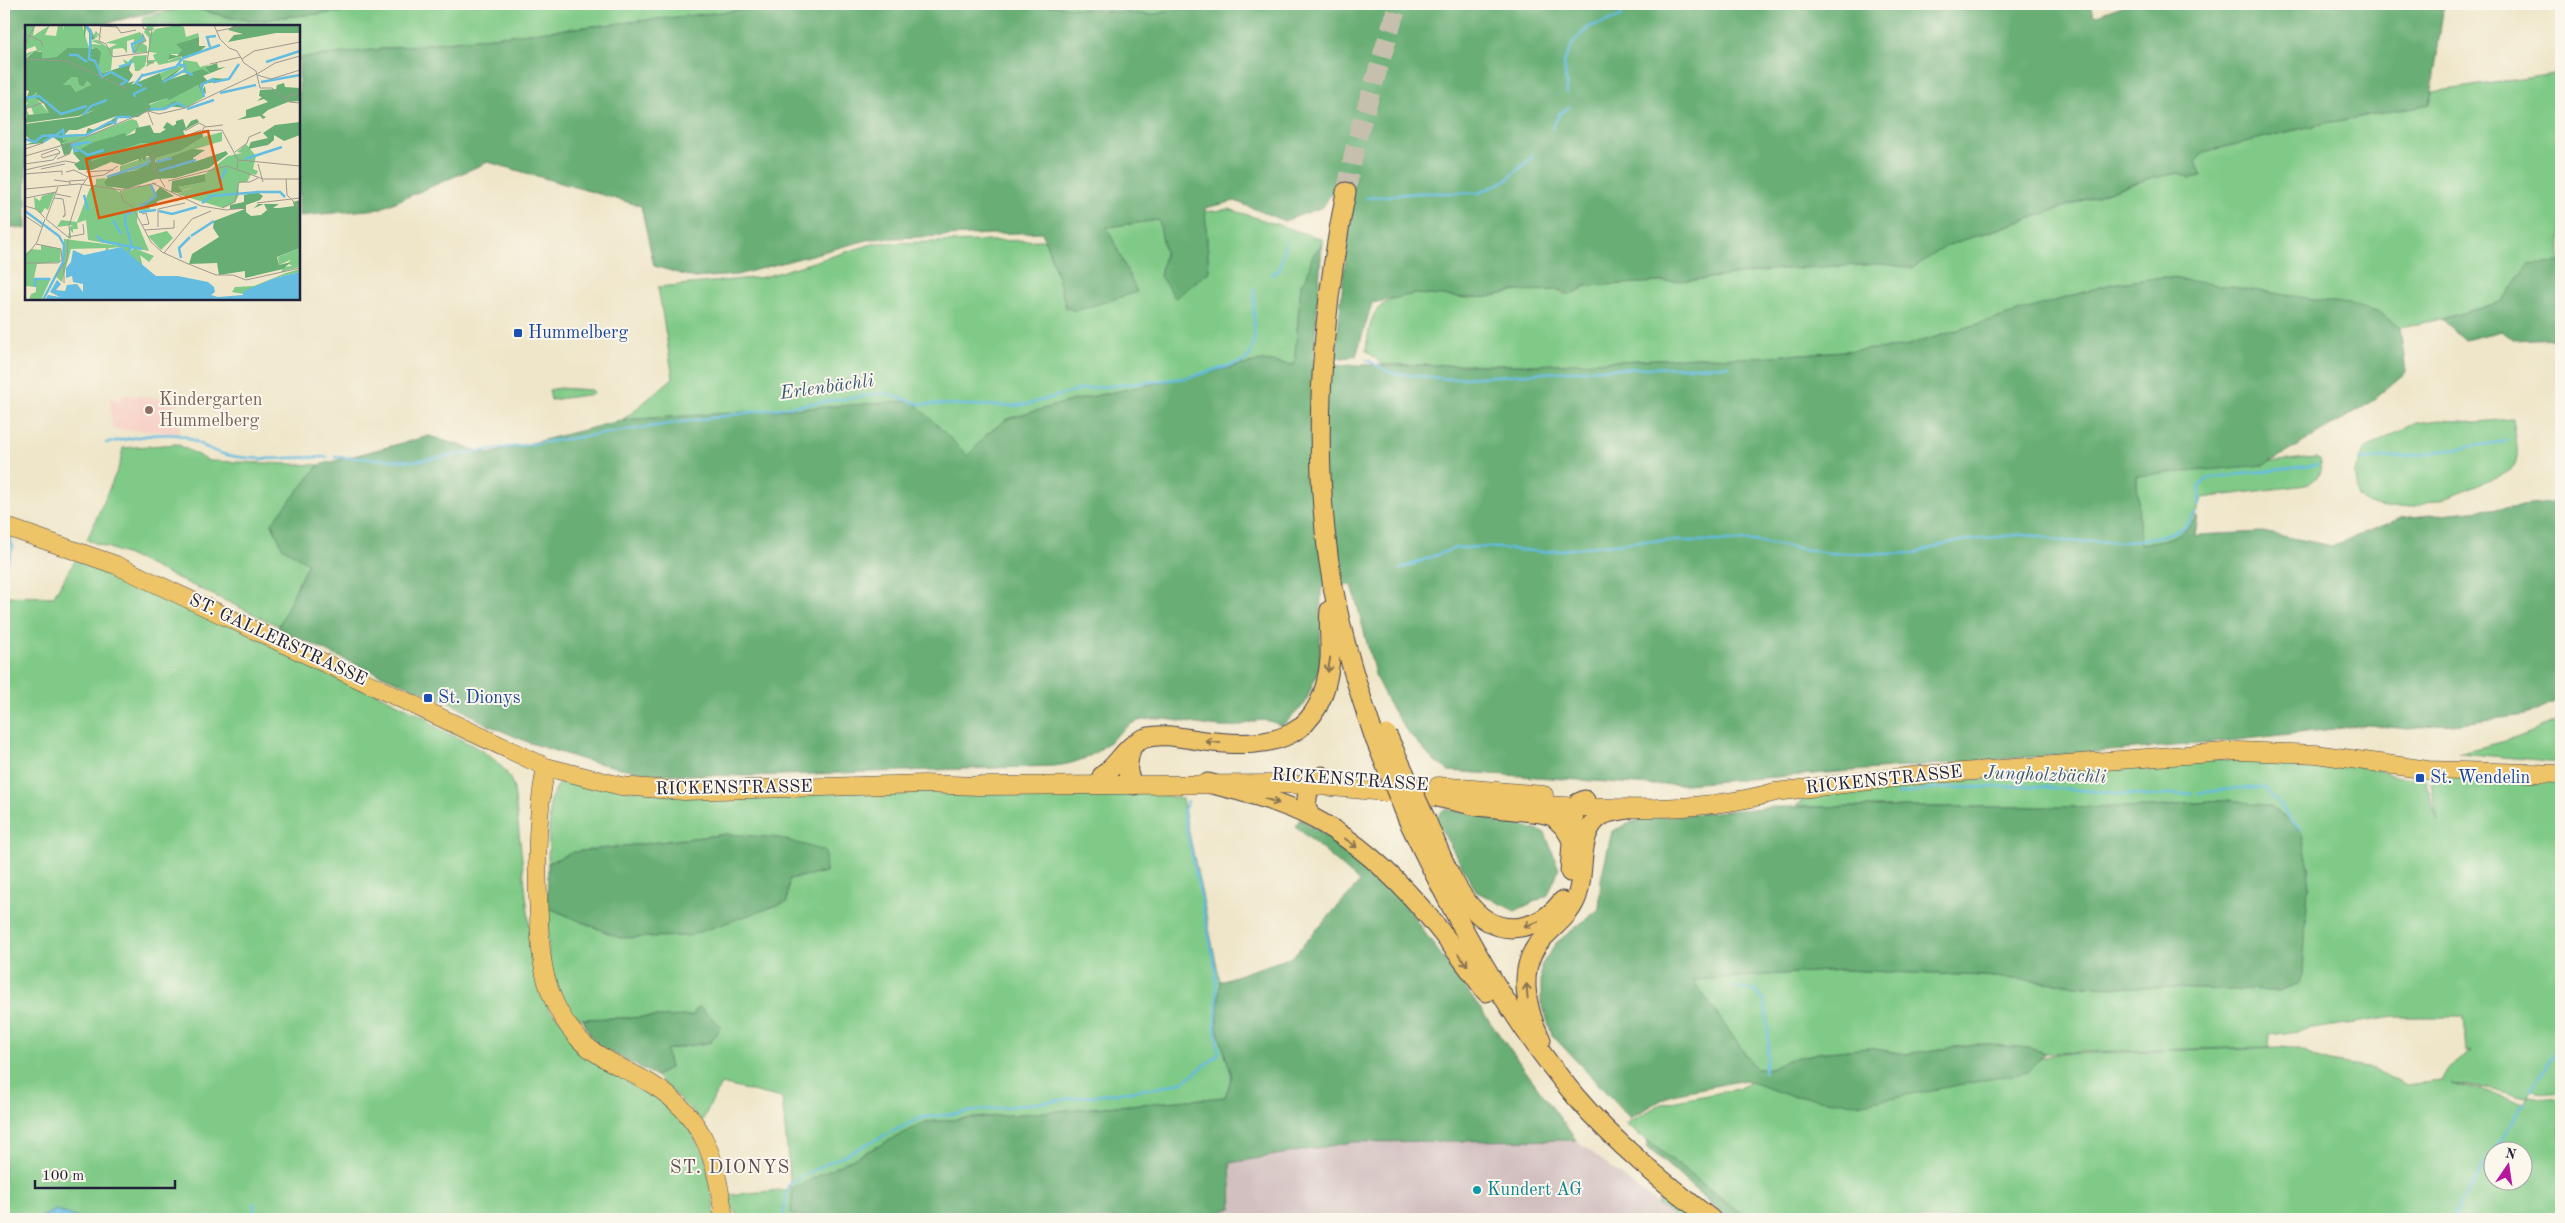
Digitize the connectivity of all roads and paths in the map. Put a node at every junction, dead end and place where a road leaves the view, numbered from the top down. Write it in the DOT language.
graph roads {
  1 [pos="1346,192"];
  2 [pos="4,526"];
  3 [pos="1333,586"];
  4 [pos="1132,746"];
  5 [pos="546,767"];
  6 [pos="2561,774"];
  7 [pos="1102,776"];
  8 [pos="1131,780"];
  9 [pos="1317,781"];
  10 [pos="924,784"];
  11 [pos="1208,784"];
  12 [pos="1775,792"];
  13 [pos="1441,798"];
  14 [pos="1578,803"];
  15 [pos="1628,809"];
  16 [pos="1310,816"];
  17 [pos="1417,821"];
  18 [pos="1578,846"];
  19 [pos="1541,1053"];
  20 [pos="1562,1080"];
  21 [pos="724,1219"];
  22 [pos="1711,1219"];
  1 -- 3 [label="highway"];
  2 -- 5 [label="main road, ST. GALLERSTRASSE"];
  3 -- 4 [label="highway, one-way"];
  3 -- 17 [label="highway, bridge"];
  4 -- 7 [label="highway"];
  4 -- 8 [label="highway"];
  5 -- 10 [label="main road, RICKENSTRASSE"];
  5 -- 21 [label="main road"];
  6 -- 12 [label="main road, RICKENSTRASSE"];
  7 -- 8 [label="main road, RICKENSTRASSE"];
  7 -- 10 [label="main road, RICKENSTRASSE"];
  8 -- 9 [label="main road, RICKENSTRASSE"];
  8 -- 10 [label="main road, RICKENSTRASSE"];
  8 -- 11 [label="main road, RICKENSTRASSE"];
  9 -- 11 [label="main road, RICKENSTRASSE"];
  9 -- 13 [label="main road, RICKENSTRASSE"];
  9 -- 14 [label="main road, RICKENSTRASSE"];
  9 -- 16 [label="highway"];
  11 -- 16 [label="highway, one-way"];
  12 -- 14 [label="main road, RICKENSTRASSE"];
  12 -- 15 [label="main road, RICKENSTRASSE"];
  13 -- 14 [label="main road, RICKENSTRASSE"];
  13 -- 18 [label="highway"];
  14 -- 15 [label="main road, RICKENSTRASSE"];
  14 -- 18 [label="highway"];
  15 -- 18 [label="highway"];
  16 -- 19 [label="highway, one-way"];
  18 -- 17 [label="highway, one-way"];
  17 -- 19 [label="highway"];
  20 -- 18 [label="highway, one-way"];
  19 -- 20 [label="highway"];
  20 -- 22 [label="highway"];
}
